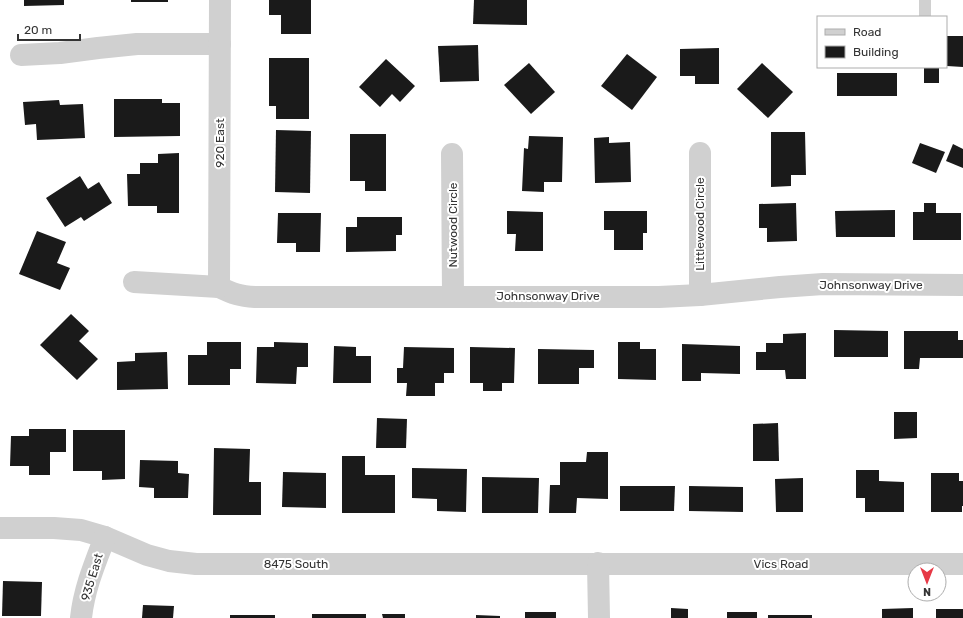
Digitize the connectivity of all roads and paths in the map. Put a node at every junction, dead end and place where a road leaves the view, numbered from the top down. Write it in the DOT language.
graph roads {
  1 [pos="220,0"];
  2 [pos="925,0"];
  3 [pos="925,16"];
  4 [pos="220,44"];
  5 [pos="21,55"];
  6 [pos="700,153"];
  7 [pos="452,154"];
  8 [pos="134,282"];
  9 [pos="963,285"];
  10 [pos="219,286"];
  11 [pos="700,295"];
  12 [pos="453,296"];
  13 [pos="0,528"];
  14 [pos="105,537"];
  15 [pos="598,563"];
  16 [pos="963,564"];
  17 [pos="81,618"];
  18 [pos="599,618"];
  1 -- 4 [label="street, 920 East"];
  2 -- 3 [label="lane"];
  4 -- 5 [label="street"];
  4 -- 10 [label="street, 920 East"];
  6 -- 11 [label="street, Littlewood Circle"];
  7 -- 12 [label="street, Nutwood Circle"];
  8 -- 10 [label="street, Johnsonway Drive"];
  9 -- 11 [label="street, Johnsonway Drive"];
  10 -- 12 [label="street, Johnsonway Drive"];
  11 -- 12 [label="street, Johnsonway Drive"];
  13 -- 14 [label="street, 8475 South"];
  14 -- 15 [label="street, 8475 South"];
  14 -- 17 [label="street, 935 East"];
  15 -- 16 [label="street, Vics Road"];
  15 -- 18 [label="street"];
}
